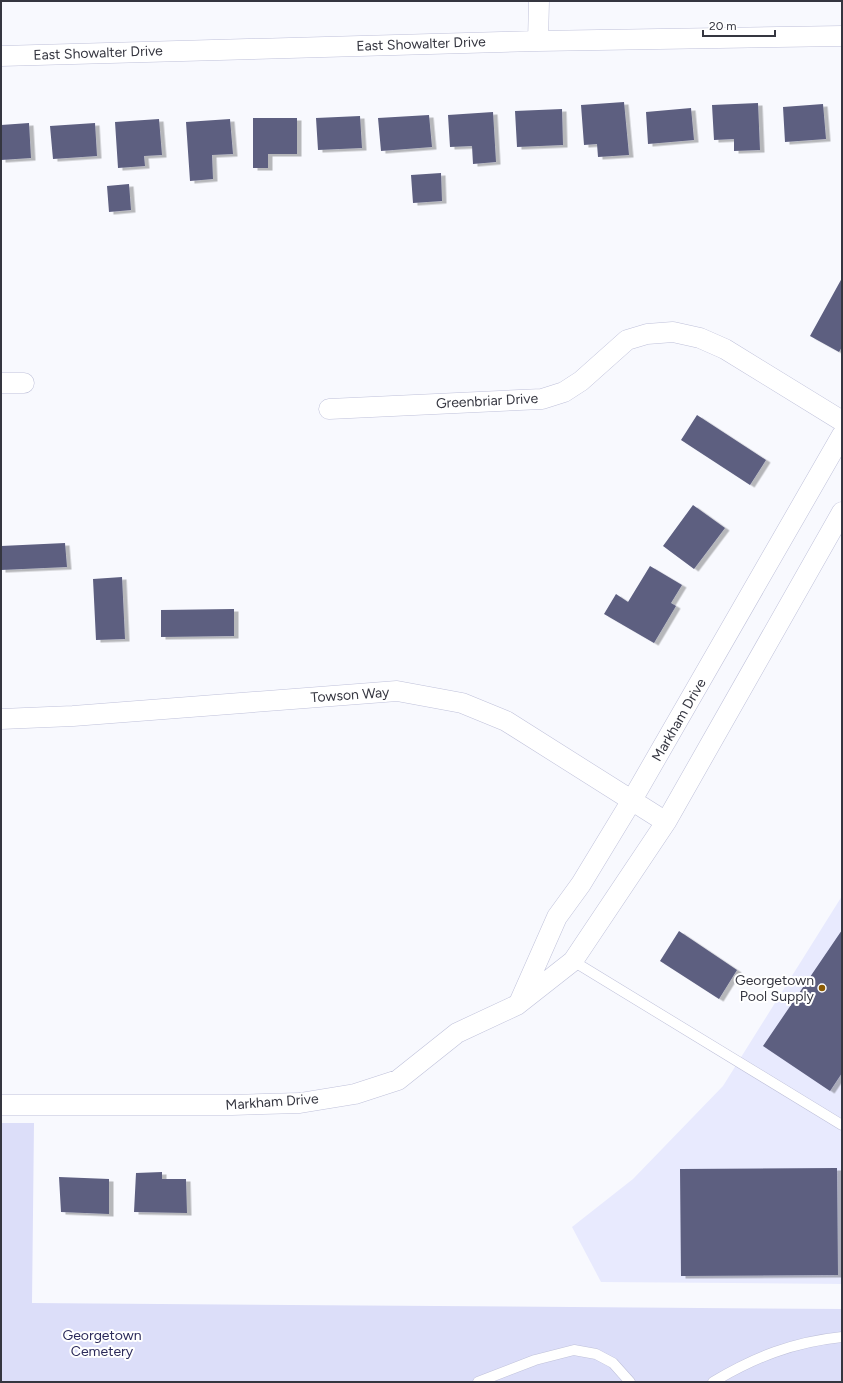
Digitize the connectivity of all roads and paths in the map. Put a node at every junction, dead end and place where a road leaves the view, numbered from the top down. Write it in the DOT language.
graph roads {
  1 [pos="539,1"];
  2 [pos="842,36"];
  3 [pos="538,41"];
  4 [pos="1,56"];
  5 [pos="1,383"];
  6 [pos="24,383"];
  7 [pos="329,409"];
  8 [pos="842,421"];
  9 [pos="842,435"];
  10 [pos="842,512"];
  11 [pos="1,719"];
  12 [pos="632,800"];
  13 [pos="666,822"];
  14 [pos="572,960"];
  15 [pos="517,1006"];
  16 [pos="1,1105"];
  17 [pos="842,1125"];
  18 [pos="842,1337"];
  19 [pos="478,1382"];
  20 [pos="630,1382"];
  21 [pos="713,1382"];
  1 -- 3 [label="street"];
  2 -- 3 [label="street, East Showalter Drive"];
  3 -- 4 [label="street, East Showalter Drive"];
  5 -- 6 [label="street"];
  7 -- 8 [label="street, Greenbriar Drive"];
  9 -- 12 [label="street, Markham Drive"];
  10 -- 13 [label="street, Markham Drive"];
  11 -- 12 [label="street, Towson Way"];
  12 -- 13 [label="street, Towson Way"];
  12 -- 15 [label="street, Markham Drive"];
  13 -- 14 [label="street, Markham Drive"];
  14 -- 15 [label="street, Markham Drive"];
  14 -- 17 [label="lane"];
  15 -- 16 [label="street, Markham Drive"];
  18 -- 21 [label="lane"];
  19 -- 20 [label="lane"];
}
